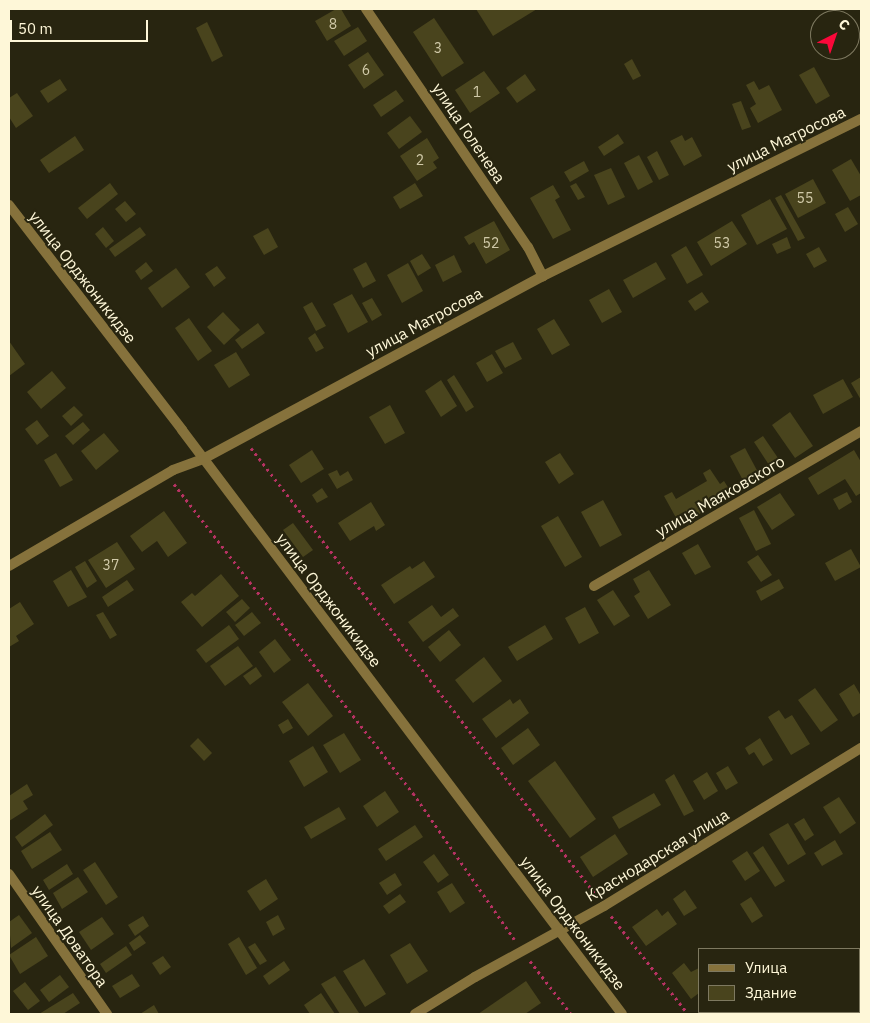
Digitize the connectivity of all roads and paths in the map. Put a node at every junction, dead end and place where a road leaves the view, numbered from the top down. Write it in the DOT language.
graph roads {
  1 [pos="366,9"];
  2 [pos="861,119"];
  3 [pos="9,205"];
  4 [pos="543,276"];
  5 [pos="861,431"];
  6 [pos="241,436"];
  7 [pos="203,459"];
  8 [pos="166,474"];
  9 [pos="9,566"];
  10 [pos="594,586"];
  11 [pos="861,748"];
  12 [pos="9,874"];
  13 [pos="604,906"];
  14 [pos="560,930"];
  15 [pos="522,950"];
  16 [pos="107,1014"];
  17 [pos="415,1014"];
  18 [pos="571,1014"];
  19 [pos="622,1014"];
  20 [pos="688,1014"];
  1 -- 4 [label="street, улица Голенева"];
  2 -- 4 [label="street, улица Матросова"];
  3 -- 7 [label="street, улица Орджоникидзе"];
  4 -- 6 [label="street, улица Матросова"];
  5 -- 10 [label="street, улица Маяковского"];
  6 -- 7 [label="street, улица Матросова"];
  6 -- 13 [label="path"];
  7 -- 8 [label="street, улица Матросова"];
  7 -- 14 [label="street, улица Орджоникидзе"];
  8 -- 9 [label="street, улица Матросова"];
  8 -- 15 [label="path"];
  11 -- 13 [label="street, Краснодарская улица"];
  12 -- 16 [label="street, улица Доватора"];
  13 -- 14 [label="street, Краснодарская улица"];
  13 -- 20 [label="path"];
  14 -- 15 [label="street, Краснодарская улица"];
  14 -- 19 [label="street, улица Орджоникидзе"];
  15 -- 17 [label="street, Краснодарская улица"];
  15 -- 18 [label="path"];
}
